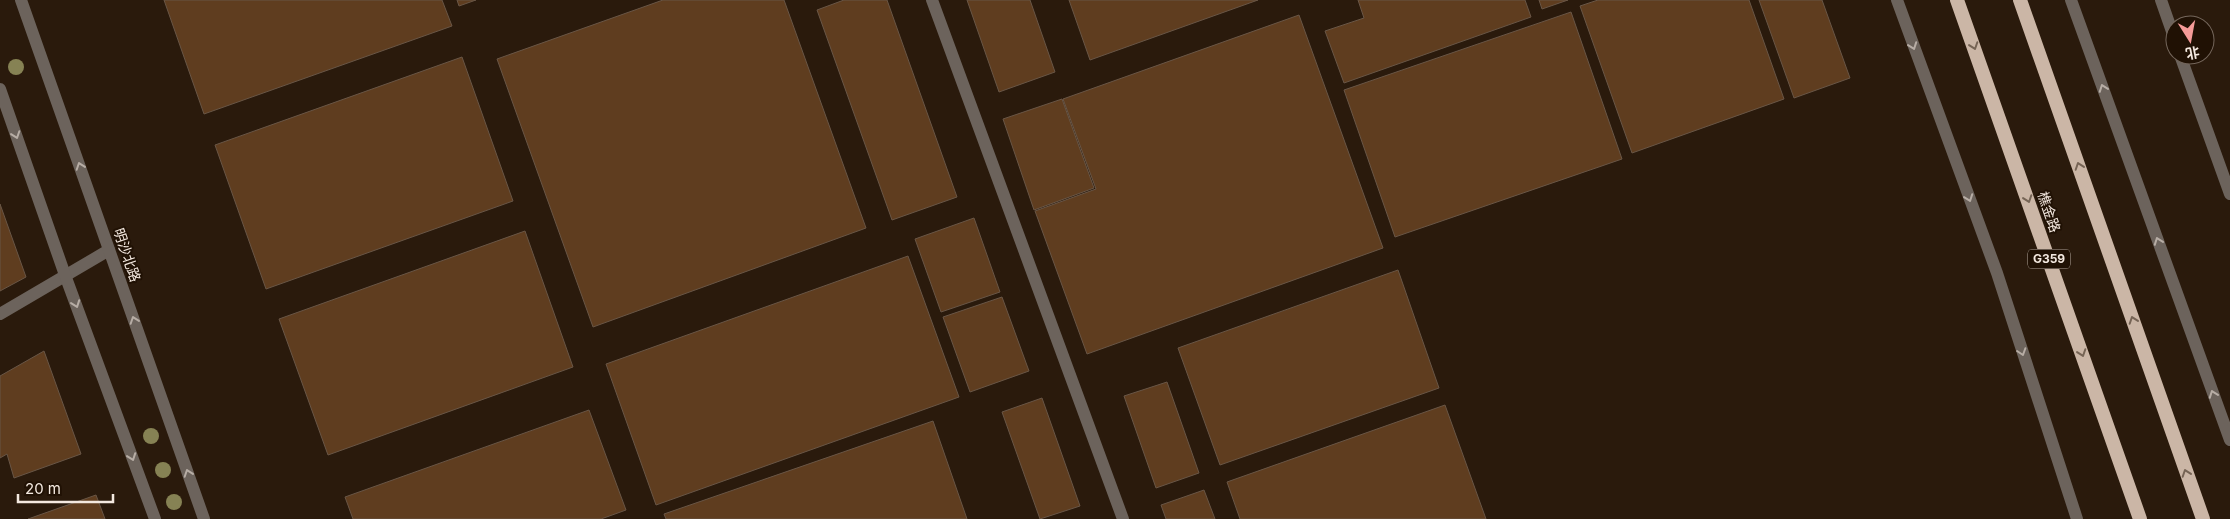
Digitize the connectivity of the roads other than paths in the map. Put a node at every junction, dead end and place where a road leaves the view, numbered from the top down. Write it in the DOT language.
graph roads {
  1 [pos="21,0"];
  2 [pos="932,0"];
  3 [pos="1897,0"];
  4 [pos="1957,0"];
  5 [pos="2020,0"];
  6 [pos="2070,0"];
  7 [pos="2160,0"];
  8 [pos="2166,15"];
  9 [pos="2184,65"];
  10 [pos="0,89"];
  11 [pos="2230,194"];
  12 [pos="109,250"];
  13 [pos="65,275"];
  14 [pos="0,314"];
  15 [pos="2230,440"];
  16 [pos="155,519"];
  17 [pos="204,519"];
  18 [pos="1123,519"];
  19 [pos="2077,519"];
  20 [pos="2140,519"];
  21 [pos="2203,519"];
  12 -- 1 [label="street, 明沙北路, one-way"];
  2 -- 18 [label="street"];
  3 -- 19 [label="street, one-way"];
  4 -- 20 [label="highway, 樵金路 / G359, one-way"];
  21 -- 5 [label="highway, one-way"];
  15 -- 6 [label="street, one-way"];
  7 -- 8 [label="street"];
  9 -- 11 [label="street"];
  10 -- 13 [label="street, one-way"];
  12 -- 13 [label="street"];
  17 -- 12 [label="street, 明沙北路, one-way"];
  13 -- 14 [label="street"];
  13 -- 16 [label="street, one-way"];
}
